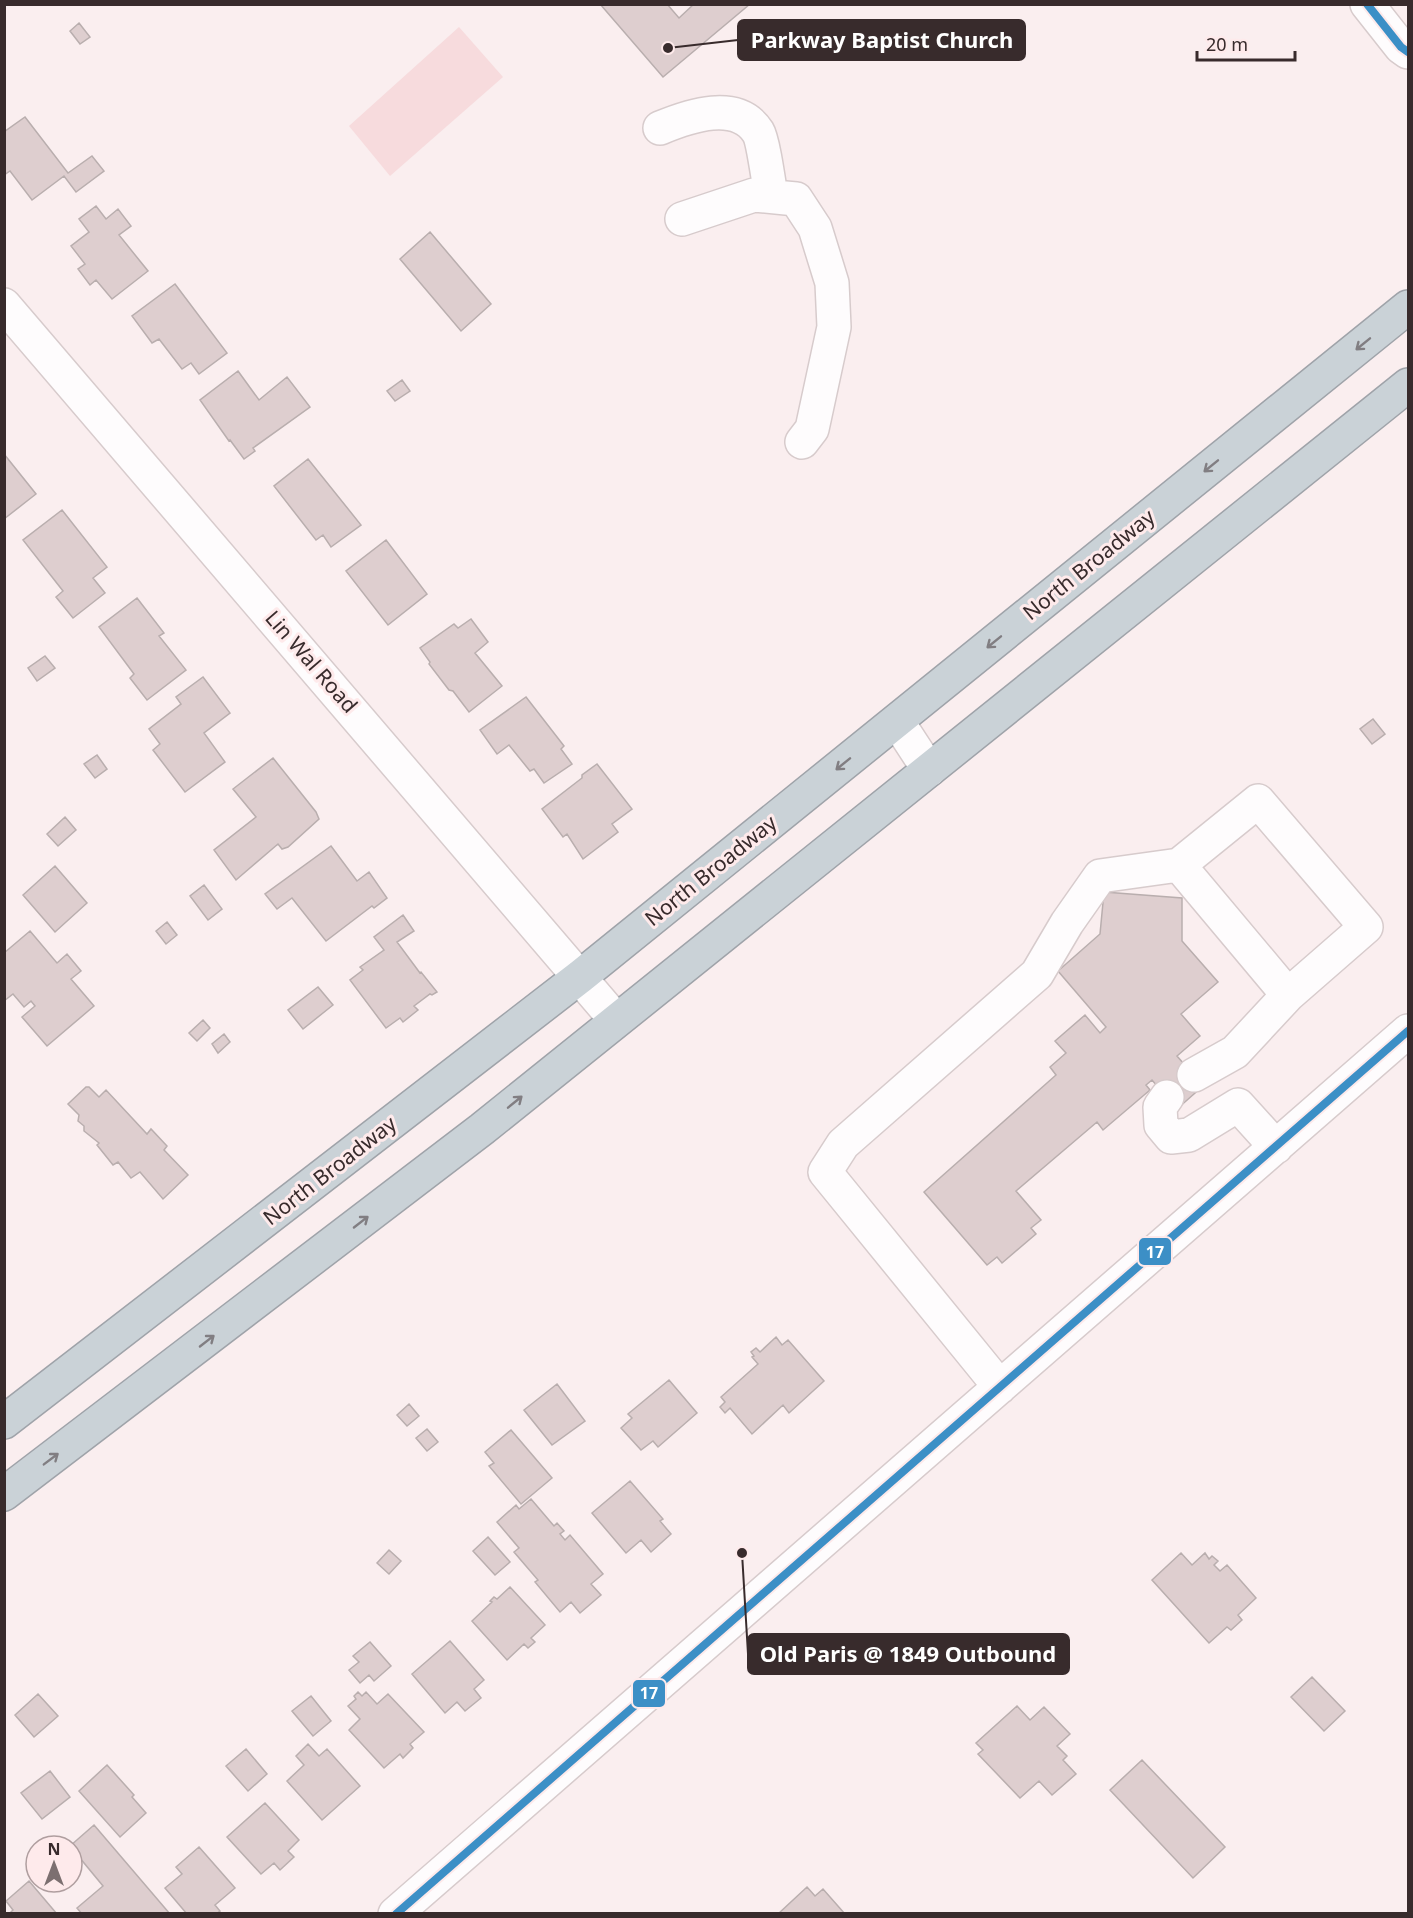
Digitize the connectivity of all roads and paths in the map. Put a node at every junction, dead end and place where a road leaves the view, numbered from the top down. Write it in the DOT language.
graph roads {
  1 [pos="1367,4"];
  2 [pos="1408,52"];
  3 [pos="660,128"];
  4 [pos="771,196"];
  5 [pos="682,219"];
  6 [pos="4,305"];
  7 [pos="1408,307"];
  8 [pos="1408,385"];
  9 [pos="802,442"];
  10 [pos="897,721"];
  11 [pos="929,770"];
  12 [pos="1179,865"];
  13 [pos="581,976"];
  14 [pos="1288,995"];
  15 [pos="616,1020"];
  16 [pos="1408,1031"];
  17 [pos="1167,1097"];
  18 [pos="1238,1106"];
  19 [pos="1276,1147"];
  20 [pos="1000,1387"];
  21 [pos="4,1422"];
  22 [pos="4,1494"];
  23 [pos="395,1914"];
  1 -- 2 [label="street"];
  3 -- 4 [label="street"];
  4 -- 5 [label="street"];
  4 -- 9 [label="street"];
  6 -- 13 [label="street, Lin Wal Road"];
  7 -- 10 [label="highway, North Broadway, one-way"];
  8 -- 11 [label="highway"];
  10 -- 11 [label="street"];
  10 -- 13 [label="highway, North Broadway, one-way"];
  11 -- 15 [label="highway"];
  12 -- 14 [label="street"];
  12 -- 14 [label="street"];
  12 -- 20 [label="street"];
  13 -- 15 [label="street, Lin Wal Road"];
  13 -- 21 [label="highway, North Broadway"];
  14 -- 18 [label="street"];
  22 -- 15 [label="highway, one-way"];
  16 -- 19 [label="street"];
  17 -- 18 [label="street"];
  18 -- 19 [label="street"];
  19 -- 20 [label="street"];
  20 -- 23 [label="street"];
}
